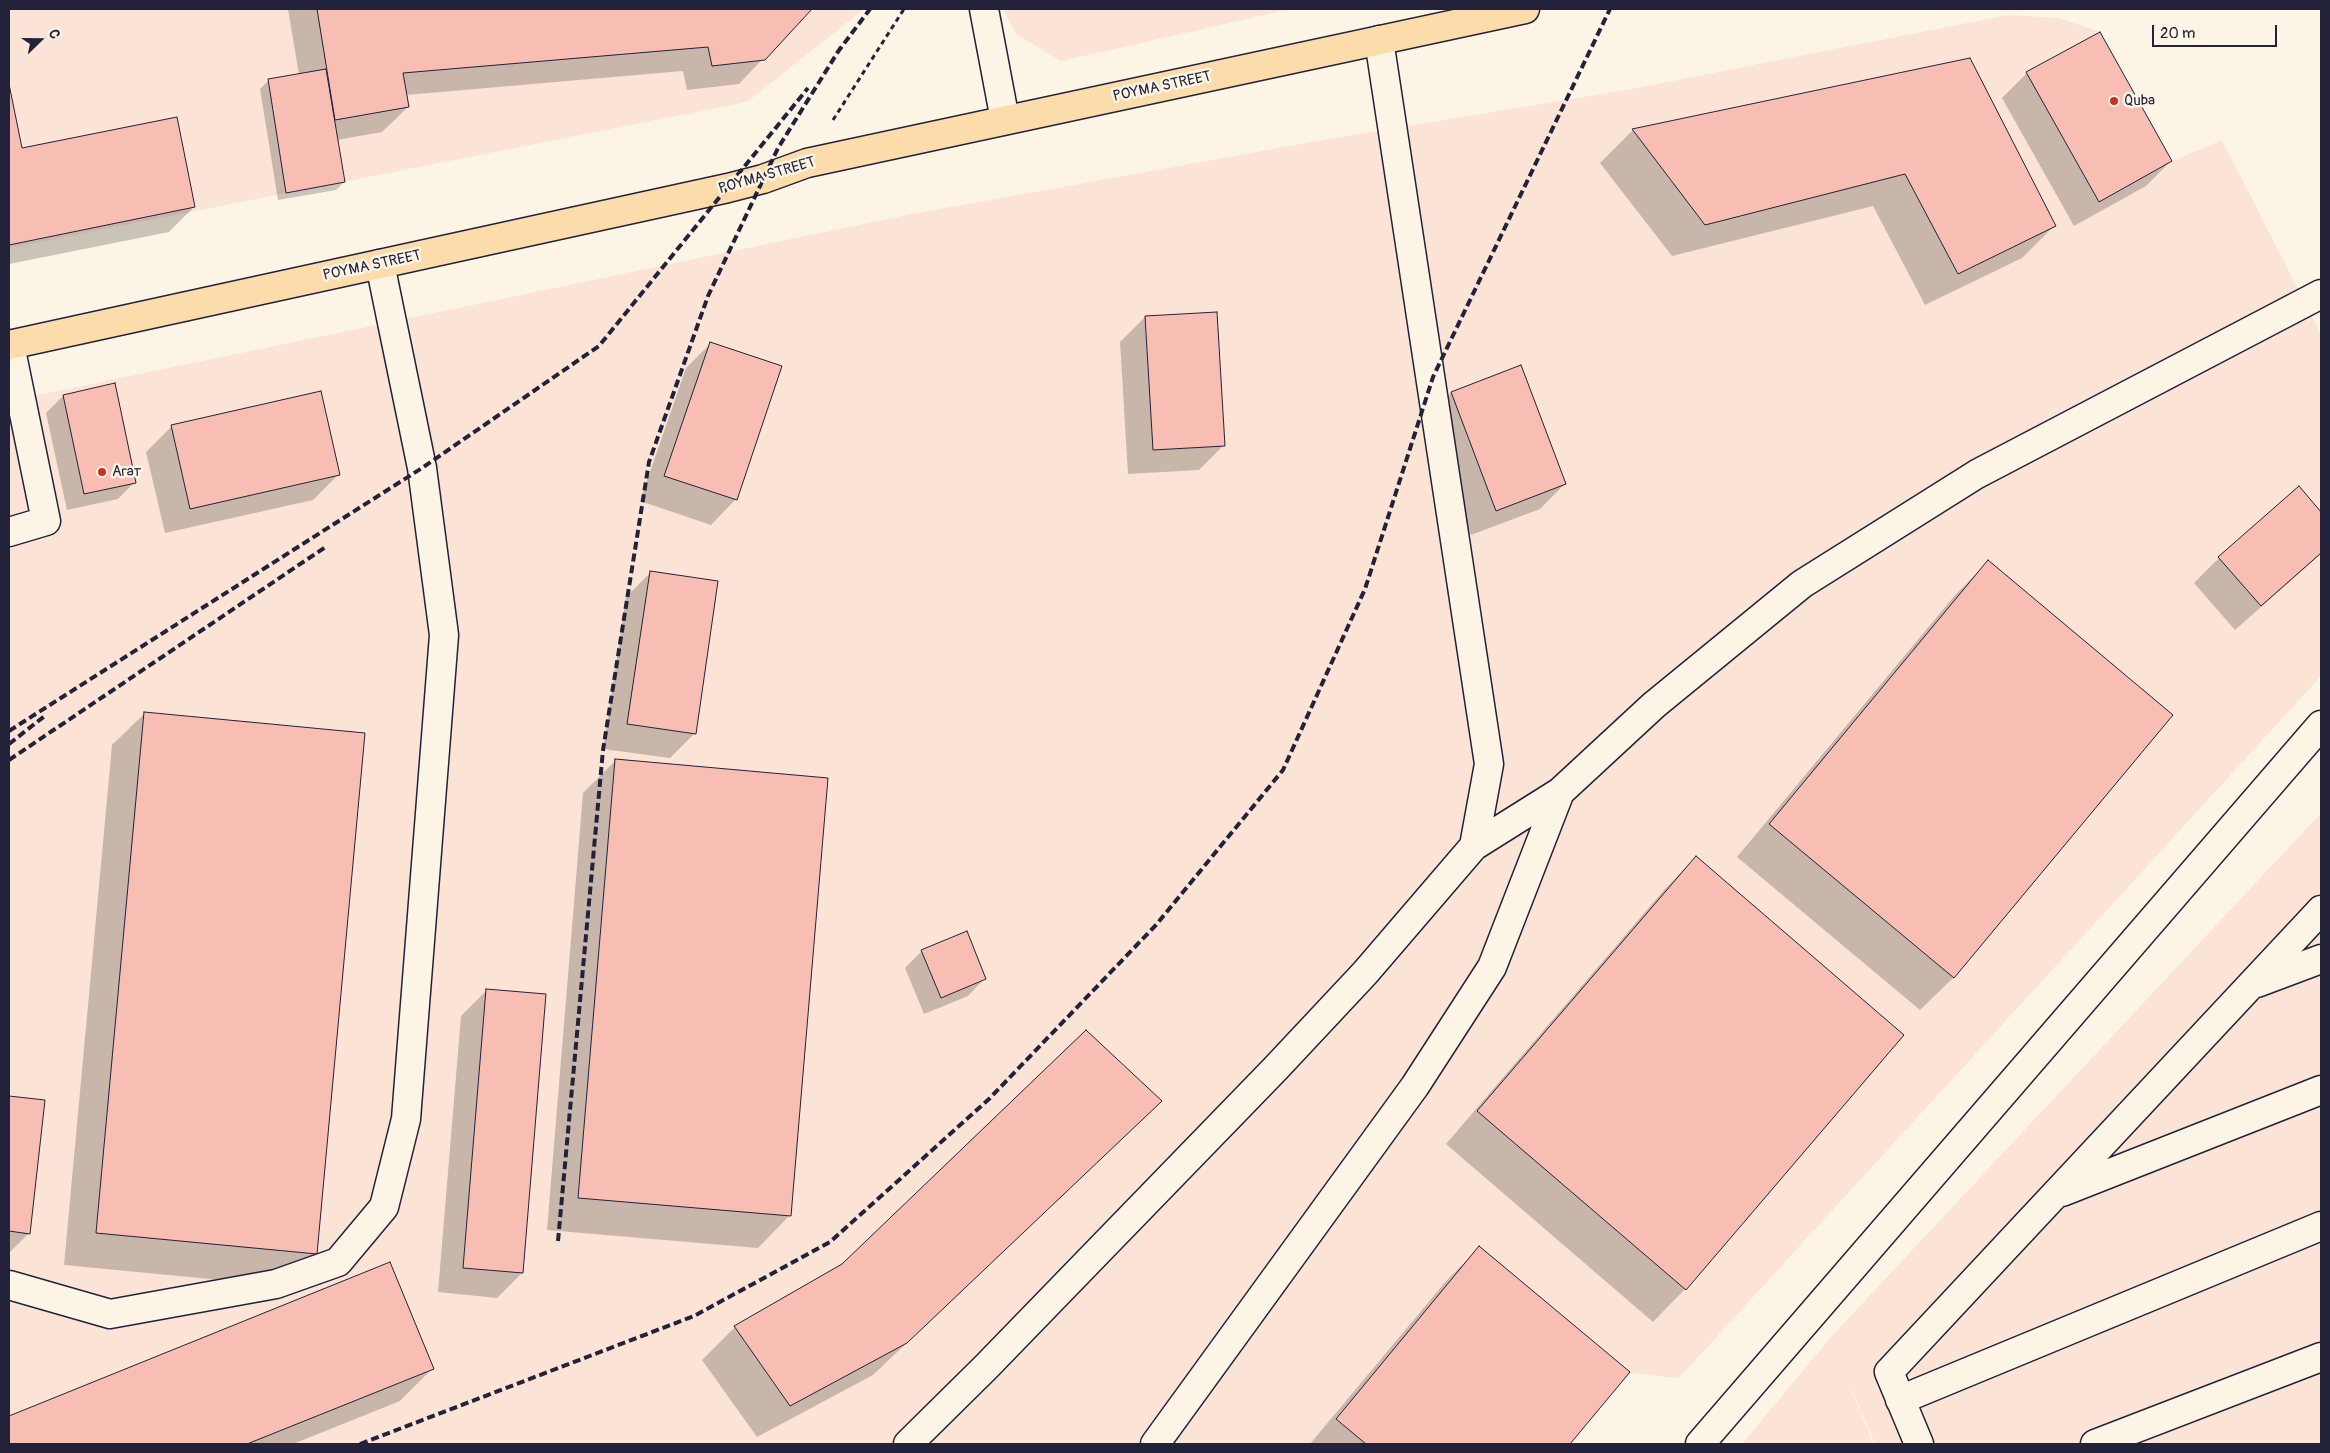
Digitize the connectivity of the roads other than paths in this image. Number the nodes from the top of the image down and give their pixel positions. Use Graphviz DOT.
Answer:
graph roads {
  1 [pos="984,9"];
  2 [pos="1525,9"];
  3 [pos="1379,40"];
  4 [pos="1005,120"];
  5 [pos="380,264"];
  6 [pos="2321,294"];
  7 [pos="9,345"];
  8 [pos="9,532"];
  9 [pos="2321,725"];
  10 [pos="1560,792"];
  11 [pos="1474,846"];
  12 [pos="2321,910"];
  13 [pos="2321,959"];
  14 [pos="2251,985"];
  15 [pos="2321,1090"];
  16 [pos="2055,1195"];
  17 [pos="2321,1226"];
  18 [pos="9,1285"];
  19 [pos="2321,1357"];
  20 [pos="1900,1400"];
  21 [pos="908,1444"];
  22 [pos="1155,1444"];
  23 [pos="1700,1444"];
  24 [pos="1919,1444"];
  25 [pos="2095,1444"];
  1 -- 4 [label="street"];
  2 -- 3 [label="main road, POYMA STREET"];
  3 -- 4 [label="main road, POYMA STREET"];
  3 -- 11 [label="street"];
  4 -- 5 [label="main road, POYMA STREET"];
  5 -- 7 [label="main road, POYMA STREET"];
  5 -- 18 [label="street"];
  6 -- 10 [label="street"];
  7 -- 8 [label="street"];
  9 -- 23 [label="street"];
  10 -- 11 [label="street"];
  10 -- 22 [label="street"];
  11 -- 21 [label="street"];
  12 -- 14 [label="street"];
  13 -- 14 [label="street"];
  14 -- 16 [label="street"];
  15 -- 16 [label="street"];
  16 -- 20 [label="street"];
  17 -- 20 [label="street"];
  19 -- 25 [label="street"];
  20 -- 24 [label="street"];
}
